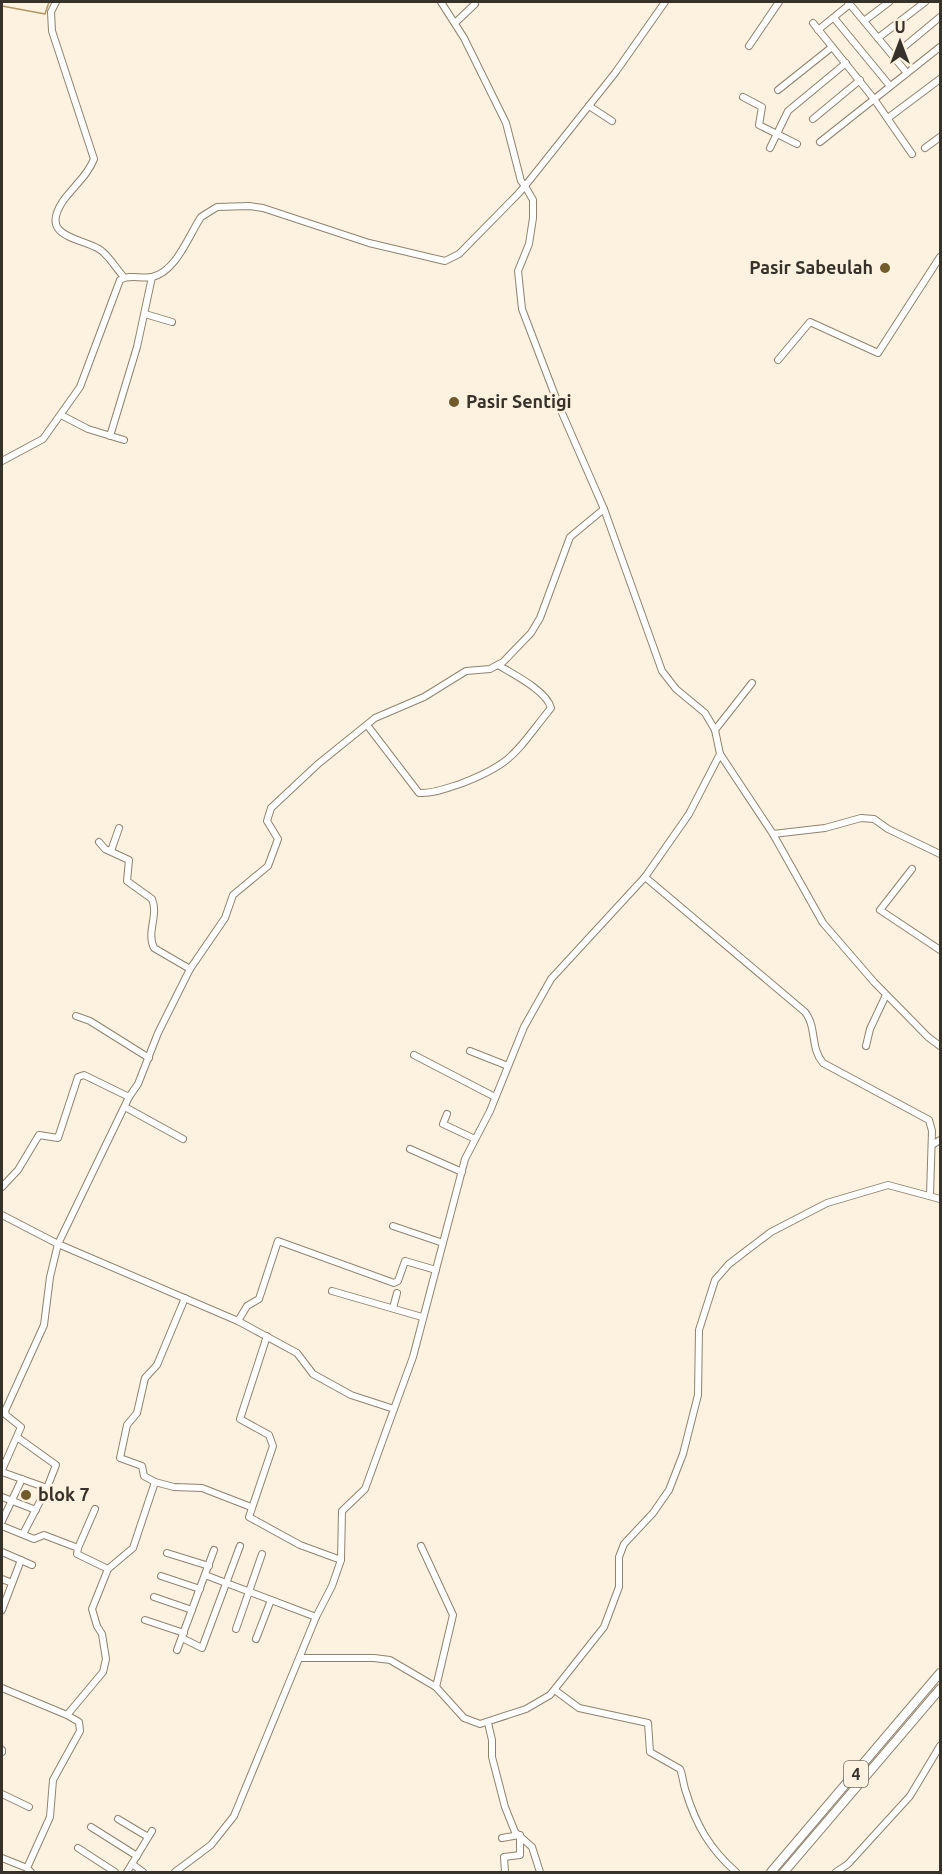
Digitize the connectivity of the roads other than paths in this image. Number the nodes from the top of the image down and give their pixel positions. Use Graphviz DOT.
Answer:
graph roads {
  1 [pos="56,2"];
  2 [pos="441,2"];
  3 [pos="665,2"];
  4 [pos="779,2"];
  5 [pos="889,2"];
  6 [pos="925,2"];
  7 [pos="849,3"];
  8 [pos="475,4"];
  9 [pos="940,17"];
  10 [pos="834,18"];
  11 [pos="864,21"];
  12 [pos="455,23"];
  13 [pos="813,23"];
  14 [pos="819,30"];
  15 [pos="878,38"];
  16 [pos="749,46"];
  17 [pos="832,46"];
  18 [pos="940,46"];
  19 [pos="893,56"];
  20 [pos="846,63"];
  21 [pos="907,73"];
  22 [pos="940,79"];
  23 [pos="860,80"];
  24 [pos="890,86"];
  25 [pos="778,90"];
  26 [pos="743,97"];
  27 [pos="874,99"];
  28 [pos="589,106"];
  29 [pos="888,118"];
  30 [pos="813,119"];
  31 [pos="612,122"];
  32 [pos="777,134"];
  33 [pos="940,137"];
  34 [pos="820,142"];
  35 [pos="797,144"];
  36 [pos="770,148"];
  37 [pos="925,148"];
  38 [pos="912,154"];
  39 [pos="525,186"];
  40 [pos="940,257"];
  41 [pos="124,277"];
  42 [pos="152,277"];
  43 [pos="145,314"];
  44 [pos="172,322"];
  45 [pos="778,360"];
  46 [pos="61,415"];
  47 [pos="110,436"];
  48 [pos="124,440"];
  49 [pos="2,461"];
  50 [pos="604,509"];
  51 [pos="498,664"];
  52 [pos="752,683"];
  53 [pos="367,725"];
  54 [pos="715,730"];
  55 [pos="720,754"];
  56 [pos="119,828"];
  57 [pos="773,834"];
  58 [pos="99,842"];
  59 [pos="111,850"];
  60 [pos="940,854"];
  61 [pos="912,869"];
  62 [pos="645,877"];
  63 [pos="940,950"];
  64 [pos="190,969"];
  65 [pos="886,995"];
  66 [pos="76,1016"];
  67 [pos="866,1046"];
  68 [pos="940,1046"];
  69 [pos="470,1051"];
  70 [pos="414,1055"];
  71 [pos="149,1058"];
  72 [pos="508,1066"];
  73 [pos="129,1097"];
  74 [pos="495,1097"];
  75 [pos="125,1107"];
  76 [pos="447,1114"];
  77 [pos="183,1139"];
  78 [pos="475,1139"];
  79 [pos="940,1140"];
  80 [pos="932,1145"];
  81 [pos="410,1149"];
  82 [pos="462,1172"];
  83 [pos="2,1187"];
  84 [pos="930,1195"];
  85 [pos="940,1199"];
  86 [pos="2,1215"];
  87 [pos="393,1226"];
  88 [pos="58,1244"];
  89 [pos="443,1244"];
  90 [pos="436,1269"];
  91 [pos="332,1291"];
  92 [pos="397,1293"];
  93 [pos="185,1298"];
  94 [pos="393,1308"];
  95 [pos="422,1317"];
  96 [pos="238,1321"];
  97 [pos="267,1336"];
  98 [pos="394,1409"];
  99 [pos="17,1437"];
  100 [pos="2,1471"];
  101 [pos="22,1479"];
  102 [pos="155,1482"];
  103 [pos="47,1488"];
  104 [pos="2,1497"];
  105 [pos="12,1501"];
  106 [pos="251,1507"];
  107 [pos="95,1509"];
  108 [pos="36,1510"];
  109 [pos="2,1524"];
  110 [pos="23,1534"];
  111 [pos="240,1546"];
  112 [pos="421,1546"];
  113 [pos="78,1548"];
  114 [pos="214,1550"];
  115 [pos="2,1552"];
  116 [pos="167,1552"];
  117 [pos="262,1554"];
  118 [pos="21,1560"];
  119 [pos="341,1560"];
  120 [pos="32,1565"];
  121 [pos="209,1566"];
  122 [pos="108,1569"];
  123 [pos="206,1575"];
  124 [pos="161,1576"];
  125 [pos="2,1579"];
  126 [pos="12,1583"];
  127 [pos="227,1583"];
  128 [pos="200,1589"];
  129 [pos="250,1592"];
  130 [pos="153,1597"];
  131 [pos="272,1600"];
  132 [pos="2,1607"];
  133 [pos="192,1610"];
  134 [pos="316,1617"];
  135 [pos="145,1620"];
  136 [pos="236,1629"];
  137 [pos="183,1636"];
  138 [pos="256,1639"];
  139 [pos="177,1650"];
  140 [pos="300,1658"];
  141 [pos="940,1673"];
  142 [pos="436,1687"];
  143 [pos="2,1688"];
  144 [pos="940,1689"];
  145 [pos="556,1691"];
  146 [pos="67,1714"];
  147 [pos="488,1723"];
  148 [pos="940,1746"];
  149 [pos="2,1794"];
  150 [pos="29,1807"];
  151 [pos="118,1819"];
  152 [pos="90,1827"];
  153 [pos="152,1831"];
  154 [pos="519,1835"];
  155 [pos="148,1837"];
  156 [pos="502,1838"];
  157 [pos="78,1848"];
  158 [pos="137,1856"];
  159 [pos="2,1858"];
  160 [pos="132,1864"];
  161 [pos="29,1870"];
  162 [pos="115,1872"];
  163 [pos="127,1872"];
  164 [pos="143,1872"];
  165 [pos="175,1872"];
  166 [pos="505,1872"];
  167 [pos="540,1872"];
  168 [pos="736,1872"];
  169 [pos="771,1872"];
  170 [pos="784,1872"];
  171 [pos="836,1872"];
  1 -- 41 [label="street"];
  2 -- 12 [label="street"];
  3 -- 28 [label="street"];
  4 -- 16 [label="street"];
  5 -- 11 [label="street"];
  6 -- 15 [label="street"];
  7 -- 10 [label="street"];
  7 -- 11 [label="street"];
  8 -- 12 [label="street"];
  9 -- 19 [label="street"];
  10 -- 14 [label="street"];
  10 -- 24 [label="street"];
  11 -- 15 [label="street"];
  12 -- 39 [label="street"];
  13 -- 14 [label="street"];
  14 -- 17 [label="street"];
  15 -- 19 [label="street"];
  17 -- 20 [label="street"];
  17 -- 25 [label="street"];
  18 -- 21 [label="street"];
  19 -- 21 [label="street"];
  20 -- 23 [label="street"];
  20 -- 32 [label="street"];
  21 -- 24 [label="street"];
  22 -- 29 [label="street"];
  23 -- 27 [label="street"];
  23 -- 30 [label="street"];
  24 -- 27 [label="street"];
  26 -- 32 [label="street"];
  27 -- 29 [label="street"];
  27 -- 34 [label="street"];
  28 -- 31 [label="street"];
  28 -- 39 [label="street"];
  29 -- 38 [label="street"];
  32 -- 35 [label="street"];
  32 -- 36 [label="street"];
  33 -- 37 [label="street"];
  39 -- 42 [label="street"];
  39 -- 50 [label="street"];
  40 -- 45 [label="street"];
  41 -- 42 [label="street"];
  41 -- 46 [label="street"];
  42 -- 43 [label="street"];
  43 -- 44 [label="street"];
  43 -- 47 [label="street"];
  46 -- 47 [label="street"];
  46 -- 49 [label="street"];
  47 -- 48 [label="street"];
  50 -- 51 [label="street"];
  50 -- 54 [label="street"];
  51 -- 53 [label="street"];
  51 -- 53 [label="street"];
  52 -- 54 [label="street"];
  53 -- 64 [label="street"];
  54 -- 55 [label="street"];
  55 -- 57 [label="street"];
  55 -- 62 [label="street"];
  56 -- 59 [label="street"];
  57 -- 60 [label="street"];
  57 -- 65 [label="street"];
  58 -- 59 [label="street"];
  59 -- 64 [label="street"];
  61 -- 63 [label="street"];
  62 -- 72 [label="street"];
  62 -- 80 [label="street"];
  64 -- 71 [label="street"];
  65 -- 67 [label="street"];
  65 -- 68 [label="street"];
  66 -- 71 [label="street"];
  69 -- 72 [label="street"];
  70 -- 74 [label="street"];
  71 -- 73 [label="street"];
  72 -- 74 [label="street"];
  73 -- 75 [label="street"];
  73 -- 83 [label="street"];
  74 -- 78 [label="street"];
  75 -- 77 [label="street"];
  75 -- 88 [label="street"];
  76 -- 78 [label="street"];
  78 -- 82 [label="street"];
  79 -- 80 [label="street"];
  80 -- 84 [label="street"];
  81 -- 82 [label="street"];
  82 -- 89 [label="street"];
  84 -- 85 [label="street"];
  84 -- 145 [label="street"];
  86 -- 88 [label="street"];
  87 -- 89 [label="street"];
  88 -- 93 [label="street"];
  88 -- 99 [label="street"];
  89 -- 90 [label="street"];
  90 -- 95 [label="street"];
  90 -- 96 [label="street"];
  91 -- 94 [label="street"];
  92 -- 94 [label="street"];
  93 -- 96 [label="street"];
  93 -- 102 [label="street"];
  94 -- 95 [label="street"];
  95 -- 98 [label="street"];
  96 -- 97 [label="street"];
  97 -- 98 [label="street"];
  97 -- 106 [label="street"];
  98 -- 119 [label="street"];
  99 -- 100 [label="street"];
  99 -- 103 [label="street"];
  100 -- 101 [label="street"];
  101 -- 103 [label="street"];
  101 -- 105 [label="street"];
  102 -- 106 [label="street"];
  102 -- 122 [label="street"];
  103 -- 108 [label="street"];
  104 -- 105 [label="street"];
  105 -- 108 [label="street"];
  105 -- 109 [label="street"];
  106 -- 119 [label="street"];
  107 -- 113 [label="street"];
  108 -- 110 [label="street"];
  109 -- 110 [label="street"];
  110 -- 113 [label="street"];
  111 -- 127 [label="street"];
  112 -- 142 [label="street"];
  113 -- 122 [label="street"];
  114 -- 121 [label="street"];
  115 -- 118 [label="street"];
  116 -- 121 [label="street"];
  117 -- 129 [label="street"];
  118 -- 120 [label="street"];
  118 -- 126 [label="street"];
  119 -- 134 [label="street"];
  121 -- 123 [label="street"];
  122 -- 146 [label="street"];
  123 -- 127 [label="street"];
  123 -- 128 [label="street"];
  124 -- 128 [label="street"];
  125 -- 126 [label="street"];
  126 -- 132 [label="street"];
  127 -- 129 [label="street"];
  127 -- 137 [label="street"];
  128 -- 133 [label="street"];
  129 -- 131 [label="street"];
  129 -- 136 [label="street"];
  130 -- 133 [label="street"];
  131 -- 134 [label="street"];
  131 -- 138 [label="street"];
  133 -- 137 [label="street"];
  134 -- 140 [label="street"];
  135 -- 137 [label="street"];
  137 -- 139 [label="street"];
  140 -- 142 [label="street"];
  140 -- 165 [label="street"];
  141 -- 169 [label="highway, 4"];
  142 -- 147 [label="street"];
  143 -- 146 [label="street"];
  144 -- 170 [label="highway, 4"];
  145 -- 147 [label="street"];
  145 -- 168 [label="street"];
  146 -- 161 [label="street"];
  147 -- 154 [label="street"];
  148 -- 171 [label="street"];
  149 -- 150 [label="street"];
  151 -- 155 [label="street"];
  152 -- 158 [label="street"];
  153 -- 155 [label="street"];
  154 -- 156 [label="street"];
  154 -- 166 [label="street"];
  154 -- 167 [label="street"];
  155 -- 158 [label="street"];
  157 -- 162 [label="street"];
  158 -- 160 [label="street"];
  159 -- 161 [label="street"];
  160 -- 163 [label="street"];
  160 -- 164 [label="street"];
}
